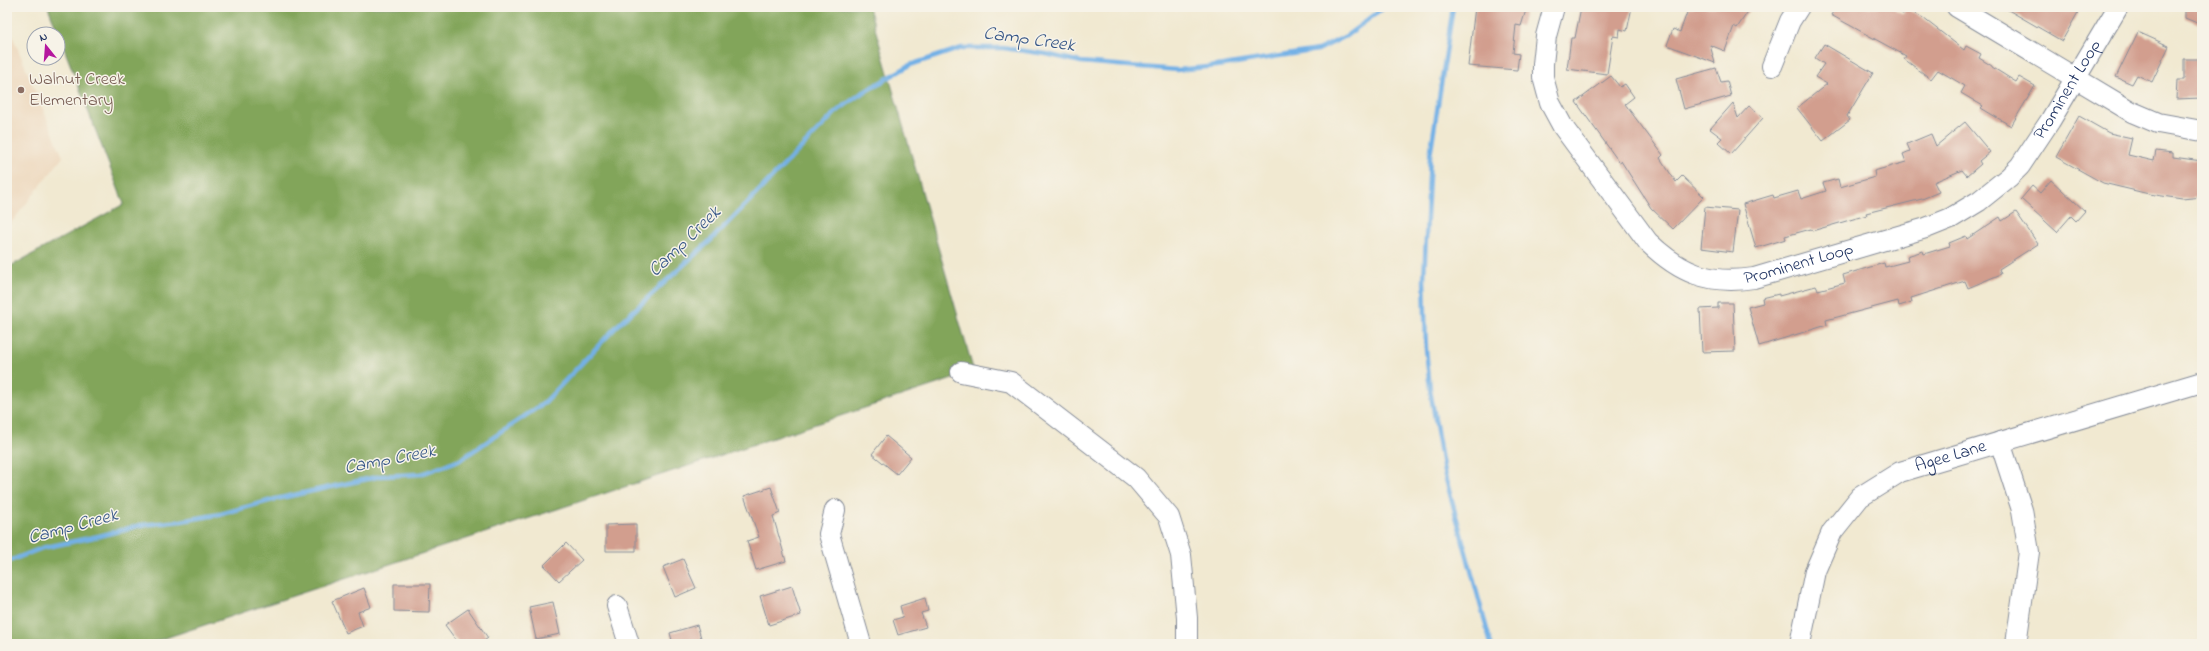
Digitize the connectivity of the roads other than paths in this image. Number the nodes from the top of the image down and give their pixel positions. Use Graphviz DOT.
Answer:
graph roads {
  1 [pos="1554,7"];
  2 [pos="1799,7"];
  3 [pos="1957,7"];
  4 [pos="2118,7"];
  5 [pos="1772,66"];
  6 [pos="2075,79"];
  7 [pos="2202,131"];
  8 [pos="961,372"];
  9 [pos="2202,382"];
  10 [pos="2000,442"];
  11 [pos="836,510"];
  12 [pos="618,606"];
  13 [pos="629,644"];
  14 [pos="861,644"];
  15 [pos="1187,644"];
  16 [pos="1800,644"];
  17 [pos="2016,644"];
  1 -- 6 [label="street, Prominent Loop"];
  2 -- 5 [label="street"];
  3 -- 6 [label="street"];
  4 -- 6 [label="street, Prominent Loop"];
  6 -- 7 [label="street"];
  8 -- 15 [label="street"];
  9 -- 10 [label="street, Agee Lane"];
  10 -- 16 [label="street, Agee Lane"];
  10 -- 17 [label="street"];
  11 -- 14 [label="street"];
  12 -- 13 [label="street"];
}
